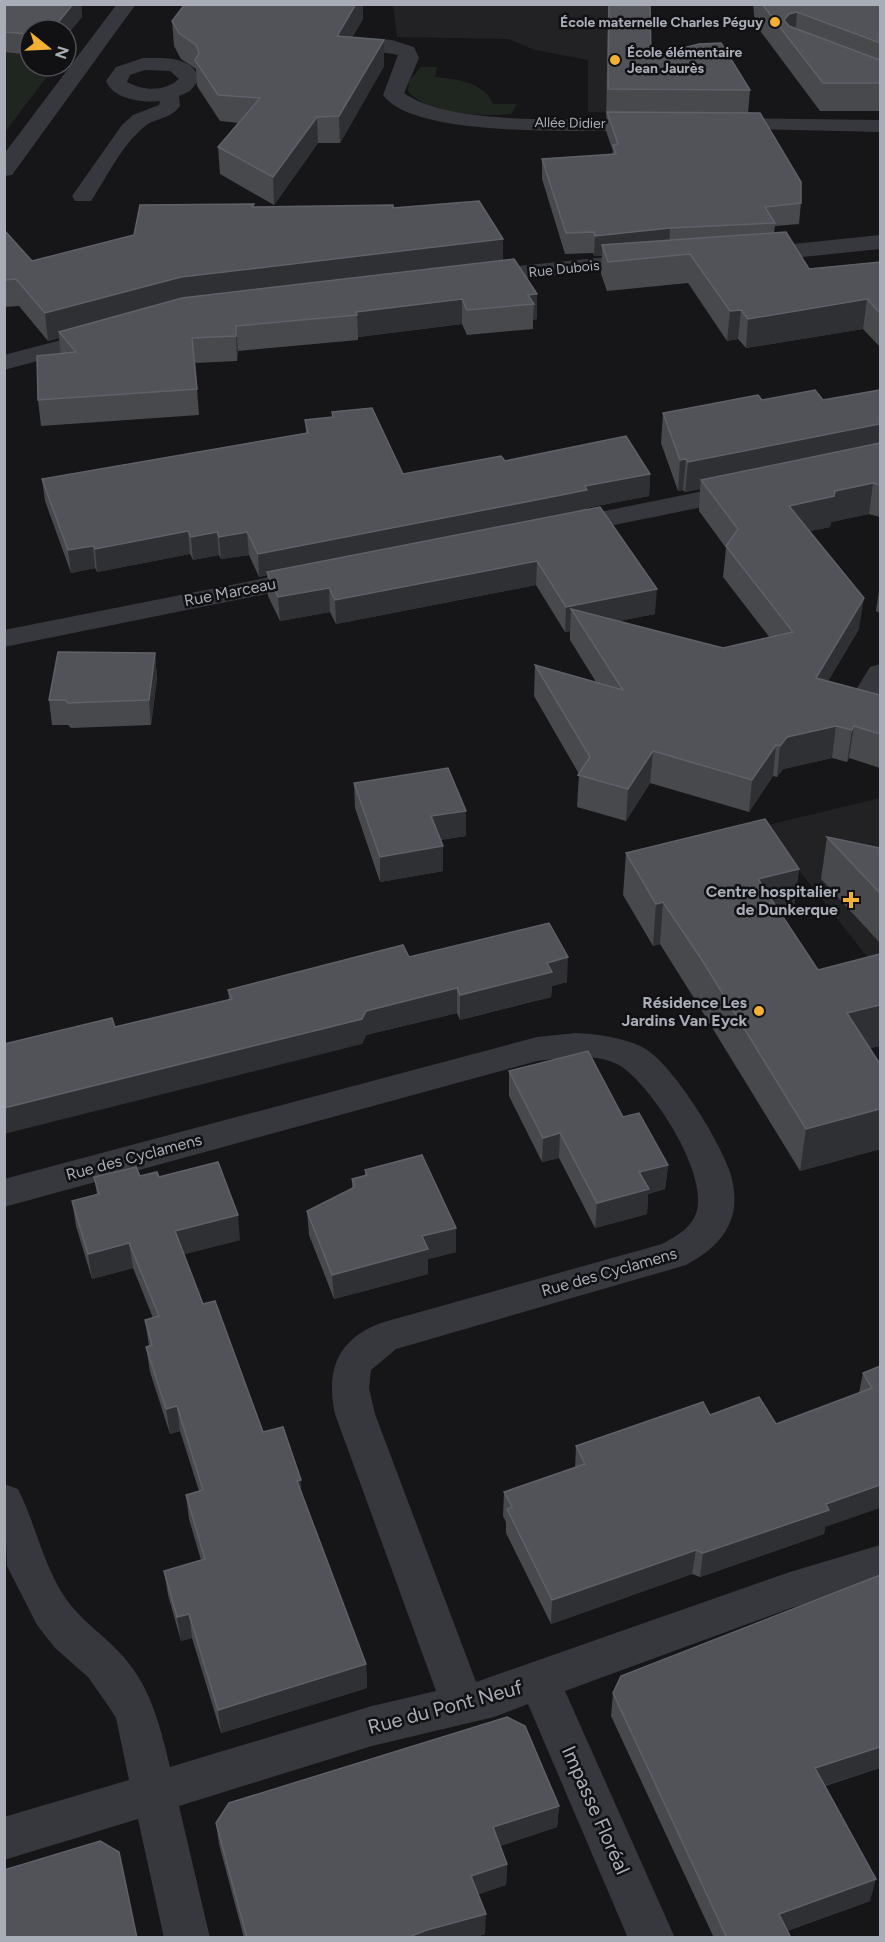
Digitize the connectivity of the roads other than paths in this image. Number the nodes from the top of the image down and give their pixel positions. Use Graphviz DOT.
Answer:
graph roads {
  1 [pos="127,4"];
  2 [pos="366,44"];
  3 [pos="78,71"];
  4 [pos="78,72"];
  5 [pos="118,75"];
  6 [pos="73,78"];
  7 [pos="168,93"];
  8 [pos="677,124"];
  9 [pos="701,124"];
  10 [pos="880,126"];
  11 [pos="4,170"];
  12 [pos="83,196"];
  13 [pos="880,242"];
  14 [pos="729,257"];
  15 [pos="669,258"];
  16 [pos="460,279"];
  17 [pos="125,330"];
  18 [pos="4,363"];
  19 [pos="763,488"];
  20 [pos="541,532"];
  21 [pos="334,572"];
  22 [pos="4,639"];
  23 [pos="880,673"];
  24 [pos="864,701"];
  25 [pos="4,1193"];
  26 [pos="4,1501"];
  27 [pos="880,1563"];
  28 [pos="540,1682"];
  29 [pos="463,1705"];
  30 [pos="154,1792"];
  31 [pos="4,1839"];
  32 [pos="187,1938"];
  33 [pos="652,1938"];
  1 -- 3 [label="street"];
  2 -- 8 [label="street, Allée Didier"];
  4 -- 5 [label="street"];
  5 -- 7 [label="street"];
  5 -- 7 [label="street"];
  6 -- 11 [label="street"];
  7 -- 12 [label="street"];
  9 -- 10 [label="street"];
  13 -- 14 [label="street"];
  15 -- 16 [label="street, Rue Dubois"];
  17 -- 18 [label="street"];
  19 -- 20 [label="street"];
  21 -- 22 [label="street, Rue Marceau"];
  23 -- 24 [label="street"];
  25 -- 29 [label="street, Rue des Cyclamens"];
  26 -- 30 [label="street"];
  27 -- 28 [label="street, Rue du Pont Neuf"];
  28 -- 29 [label="street, Rue du Pont Neuf"];
  28 -- 33 [label="street, Impasse Floréal"];
  29 -- 30 [label="street, Rue du Pont Neuf"];
  30 -- 31 [label="street, Rue du Pont Neuf"];
  30 -- 32 [label="street"];
}
